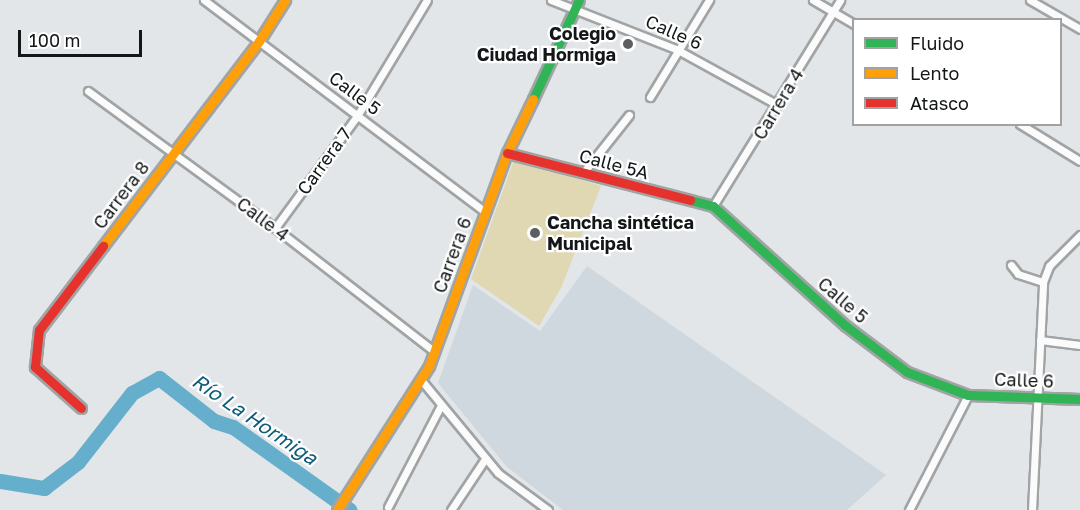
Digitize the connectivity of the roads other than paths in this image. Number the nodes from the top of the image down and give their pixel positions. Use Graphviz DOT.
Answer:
graph roads {
  1 [pos="204,0"];
  2 [pos="285,0"];
  3 [pos="427,0"];
  4 [pos="551,0"];
  5 [pos="709,0"];
  6 [pos="813,0"];
  7 [pos="840,0"];
  8 [pos="1030,0"];
  9 [pos="577,5"];
  10 [pos="833,12"];
  11 [pos="1061,18"];
  12 [pos="1062,19"];
  13 [pos="852,23"];
  14 [pos="1080,29"];
  15 [pos="259,41"];
  16 [pos="676,49"];
  17 [pos="88,91"];
  18 [pos="650,97"];
  19 [pos="778,105"];
  20 [pos="629,115"];
  21 [pos="357,116"];
  22 [pos="1023,126"];
  23 [pos="507,153"];
  24 [pos="174,154"];
  25 [pos="1080,161"];
  26 [pos="583,172"];
  27 [pos="713,206"];
  28 [pos="485,212"];
  29 [pos="275,228"];
  30 [pos="1080,235"];
  31 [pos="1011,265"];
  32 [pos="1043,282"];
  33 [pos="1040,340"];
  34 [pos="1080,345"];
  35 [pos="435,352"];
  36 [pos="422,381"];
  37 [pos="968,395"];
  38 [pos="1038,396"];
  39 [pos="1080,399"];
  40 [pos="441,405"];
  41 [pos="81,408"];
  42 [pos="485,459"];
  43 [pos="388,507"];
  44 [pos="337,510"];
  45 [pos="451,510"];
  46 [pos="548,510"];
  47 [pos="909,510"];
  48 [pos="1032,510"];
  1 -- 15 [label="street, Calle 5"];
  2 -- 15 [label="street, Carrera 8"];
  3 -- 21 [label="street, Carrera 7"];
  4 -- 9 [label="street, Calle 6"];
  5 -- 16 [label="street"];
  6 -- 10 [label="street"];
  7 -- 10 [label="street, Carrera 4"];
  8 -- 11 [label="street"];
  9 -- 16 [label="street, Calle 6"];
  9 -- 23 [label="street, Carrera 6"];
  10 -- 13 [label="street"];
  10 -- 19 [label="street, Carrera 4"];
  12 -- 14 [label="street"];
  15 -- 21 [label="street, Calle 5"];
  15 -- 24 [label="street, Carrera 8"];
  16 -- 18 [label="street"];
  16 -- 19 [label="street, Calle 6"];
  17 -- 24 [label="street, Calle 4"];
  19 -- 27 [label="street, Carrera 4"];
  20 -- 26 [label="street"];
  21 -- 28 [label="street, Calle 5"];
  21 -- 29 [label="street, Carrera 7"];
  22 -- 25 [label="street"];
  23 -- 26 [label="street, Calle 5A"];
  23 -- 28 [label="street, Carrera 6"];
  24 -- 29 [label="street, Calle 4"];
  24 -- 41 [label="street, Carrera 8"];
  26 -- 27 [label="street, Calle 5A"];
  27 -- 37 [label="street, Calle 5"];
  28 -- 35 [label="street, Carrera 6"];
  29 -- 35 [label="street, Calle 4"];
  30 -- 32 [label="street"];
  31 -- 32 [label="street"];
  32 -- 33 [label="street"];
  33 -- 34 [label="street"];
  33 -- 38 [label="street"];
  35 -- 36 [label="street, Carrera 6"];
  36 -- 40 [label="street"];
  36 -- 44 [label="street, Carrera 6"];
  37 -- 38 [label="street, Calle 6"];
  37 -- 47 [label="street"];
  38 -- 39 [label="street, Calle 6"];
  38 -- 48 [label="street"];
  40 -- 42 [label="street"];
  40 -- 43 [label="street"];
  42 -- 45 [label="street"];
  42 -- 46 [label="street"];
}
